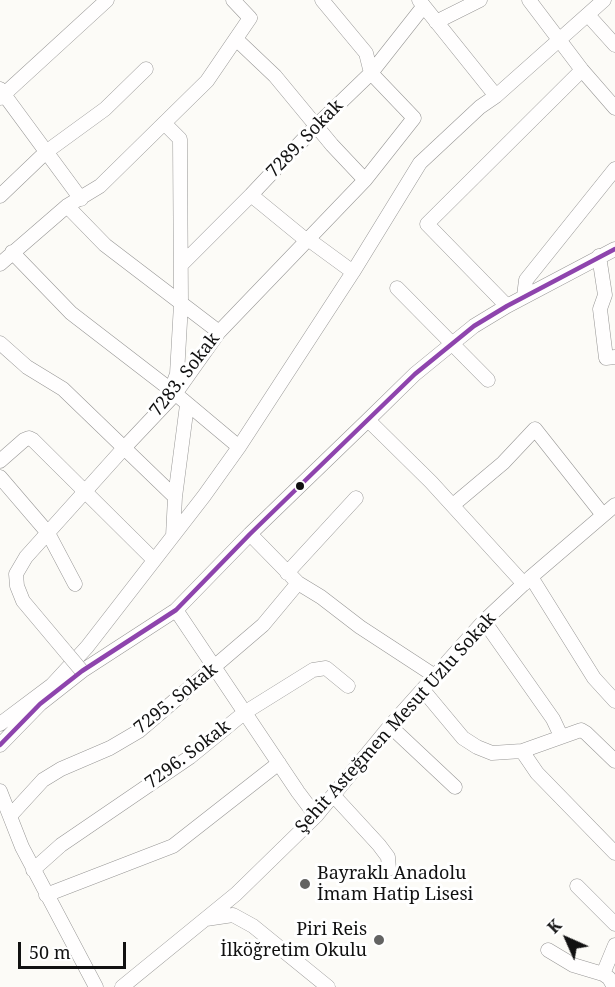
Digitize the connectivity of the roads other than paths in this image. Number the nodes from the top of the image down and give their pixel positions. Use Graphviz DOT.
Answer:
graph roads {
  1 [pos="107,0"];
  2 [pos="233,0"];
  3 [pos="322,0"];
  4 [pos="480,0"];
  5 [pos="529,0"];
  6 [pos="604,0"];
  7 [pos="421,3"];
  8 [pos="588,15"];
  9 [pos="436,22"];
  10 [pos="236,39"];
  11 [pos="561,40"];
  12 [pos="615,45"];
  13 [pos="146,69"];
  14 [pos="582,70"];
  15 [pos="371,73"];
  16 [pos="1,94"];
  17 [pos="496,96"];
  18 [pos="615,108"];
  19 [pos="165,124"];
  20 [pos="317,125"];
  21 [pos="46,152"];
  22 [pos="615,168"];
  23 [pos="365,180"];
  24 [pos="0,195"];
  25 [pos="251,195"];
  26 [pos="81,199"];
  27 [pos="67,206"];
  28 [pos="306,240"];
  29 [pos="615,249"];
  30 [pos="12,252"];
  31 [pos="599,256"];
  32 [pos="0,264"];
  33 [pos="181,265"];
  34 [pos="353,272"];
  35 [pos="397,288"];
  36 [pos="524,296"];
  37 [pos="181,304"];
  38 [pos="507,306"];
  39 [pos="219,332"];
  40 [pos="0,343"];
  41 [pos="453,343"];
  42 [pos="615,357"];
  43 [pos="488,380"];
  44 [pos="173,392"];
  45 [pos="187,405"];
  46 [pos="368,420"];
  47 [pos="239,447"];
  48 [pos="124,448"];
  49 [pos="0,460"];
  50 [pos="0,477"];
  51 [pos="84,491"];
  52 [pos="175,497"];
  53 [pos="356,498"];
  54 [pos="453,505"];
  55 [pos="611,510"];
  56 [pos="48,533"];
  57 [pos="250,534"];
  58 [pos="173,536"];
  59 [pos="154,560"];
  60 [pos="287,573"];
  61 [pos="528,580"];
  62 [pos="298,583"];
  63 [pos="75,584"];
  64 [pos="176,610"];
  65 [pos="484,621"];
  66 [pos="215,667"];
  67 [pos="81,671"];
  68 [pos="435,676"];
  69 [pos="348,686"];
  70 [pos="423,690"];
  71 [pos="615,701"];
  72 [pos="244,712"];
  73 [pos="0,724"];
  74 [pos="390,726"];
  75 [pos="561,736"];
  76 [pos="0,745"];
  77 [pos="522,751"];
  78 [pos="615,761"];
  79 [pos="279,763"];
  80 [pos="455,787"];
  81 [pos="0,791"];
  82 [pos="334,796"];
  83 [pos="10,816"];
  84 [pos="316,816"];
  85 [pos="615,853"];
  86 [pos="389,869"];
  87 [pos="33,870"];
  88 [pos="577,886"];
  89 [pos="46,895"];
  90 [pos="206,919"];
  91 [pos="615,924"];
  92 [pos="615,945"];
  93 [pos="548,950"];
  94 [pos="603,974"];
  95 [pos="96,987"];
  96 [pos="122,987"];
  97 [pos="328,987"];
  98 [pos="614,987"];
  1 -- 16 [label="street"];
  2 -- 10 [label="street"];
  3 -- 15 [label="street"];
  4 -- 9 [label="street"];
  5 -- 11 [label="street"];
  6 -- 8 [label="street"];
  7 -- 9 [label="street"];
  7 -- 15 [label="street, 7289. Sokak"];
  8 -- 11 [label="street"];
  8 -- 12 [label="street"];
  9 -- 17 [label="street"];
  10 -- 19 [label="street"];
  10 -- 20 [label="street"];
  11 -- 14 [label="street"];
  11 -- 17 [label="street"];
  13 -- 21 [label="street"];
  14 -- 18 [label="street"];
  14 -- 38 [label="street"];
  15 -- 20 [label="street, 7289. Sokak"];
  15 -- 23 [label="street, 7283. Sokak"];
  16 -- 21 [label="street"];
  17 -- 34 [label="street"];
  19 -- 26 [label="street"];
  19 -- 33 [label="street"];
  20 -- 23 [label="street"];
  20 -- 25 [label="street, 7289. Sokak"];
  21 -- 24 [label="street"];
  21 -- 26 [label="street"];
  22 -- 36 [label="street"];
  23 -- 28 [label="street, 7283. Sokak"];
  25 -- 28 [label="street"];
  25 -- 33 [label="street, 7289. Sokak"];
  26 -- 27 [label="street"];
  27 -- 30 [label="street"];
  27 -- 37 [label="street"];
  28 -- 34 [label="street"];
  28 -- 39 [label="street, 7283. Sokak"];
  29 -- 31 [label="street"];
  30 -- 32 [label="street"];
  30 -- 44 [label="street"];
  31 -- 36 [label="street"];
  31 -- 42 [label="street"];
  33 -- 37 [label="street"];
  34 -- 47 [label="street"];
  35 -- 41 [label="street"];
  36 -- 38 [label="street"];
  37 -- 39 [label="street"];
  37 -- 44 [label="street"];
  38 -- 41 [label="street"];
  39 -- 44 [label="street, 7283. Sokak"];
  40 -- 48 [label="street"];
  41 -- 43 [label="street"];
  41 -- 46 [label="street"];
  44 -- 45 [label="street"];
  44 -- 48 [label="street, 7283. Sokak"];
  45 -- 47 [label="street"];
  45 -- 52 [label="street"];
  46 -- 54 [label="street"];
  46 -- 57 [label="street"];
  47 -- 58 [label="street"];
  48 -- 51 [label="street, 7283. Sokak"];
  48 -- 52 [label="street"];
  49 -- 51 [label="street"];
  50 -- 56 [label="street"];
  51 -- 56 [label="street, 7283. Sokak"];
  51 -- 59 [label="street"];
  52 -- 58 [label="street"];
  53 -- 60 [label="street"];
  54 -- 55 [label="street"];
  54 -- 61 [label="street"];
  55 -- 61 [label="street, Şehit Asteğmen Mesut Uzlu Sokak"];
  56 -- 63 [label="street"];
  56 -- 67 [label="street, 7283. Sokak, bridge"];
  57 -- 60 [label="street"];
  57 -- 64 [label="street"];
  58 -- 59 [label="street"];
  59 -- 73 [label="street"];
  60 -- 62 [label="street"];
  61 -- 65 [label="street, Şehit Asteğmen Mesut Uzlu Sokak"];
  61 -- 71 [label="street"];
  62 -- 66 [label="street, 7295. Sokak"];
  62 -- 68 [label="street"];
  64 -- 66 [label="street"];
  64 -- 67 [label="street"];
  65 -- 68 [label="street, Şehit Asteğmen Mesut Uzlu Sokak"];
  65 -- 75 [label="street"];
  66 -- 72 [label="street"];
  66 -- 83 [label="street, 7295. Sokak"];
  67 -- 76 [label="street"];
  68 -- 70 [label="street, Şehit Asteğmen Mesut Uzlu Sokak"];
  69 -- 72 [label="street, 7296. Sokak"];
  70 -- 74 [label="street, Şehit Asteğmen Mesut Uzlu Sokak"];
  70 -- 77 [label="street"];
  72 -- 79 [label="street"];
  72 -- 87 [label="street, 7296. Sokak"];
  74 -- 80 [label="street"];
  74 -- 82 [label="street, Şehit Asteğmen Mesut Uzlu Sokak"];
  75 -- 77 [label="street"];
  75 -- 78 [label="street"];
  77 -- 85 [label="street"];
  79 -- 84 [label="street"];
  79 -- 89 [label="street"];
  81 -- 83 [label="street"];
  82 -- 84 [label="street, Şehit Asteğmen Mesut Uzlu Sokak"];
  82 -- 86 [label="street"];
  83 -- 87 [label="street"];
  84 -- 90 [label="street, Şehit Asteğmen Mesut Uzlu Sokak"];
  87 -- 89 [label="street"];
  88 -- 91 [label="street"];
  89 -- 95 [label="street"];
  90 -- 96 [label="street, Şehit Asteğmen Mesut Uzlu Sokak"];
  90 -- 97 [label="street"];
  92 -- 94 [label="street"];
  93 -- 94 [label="street"];
  94 -- 98 [label="street"];
}
